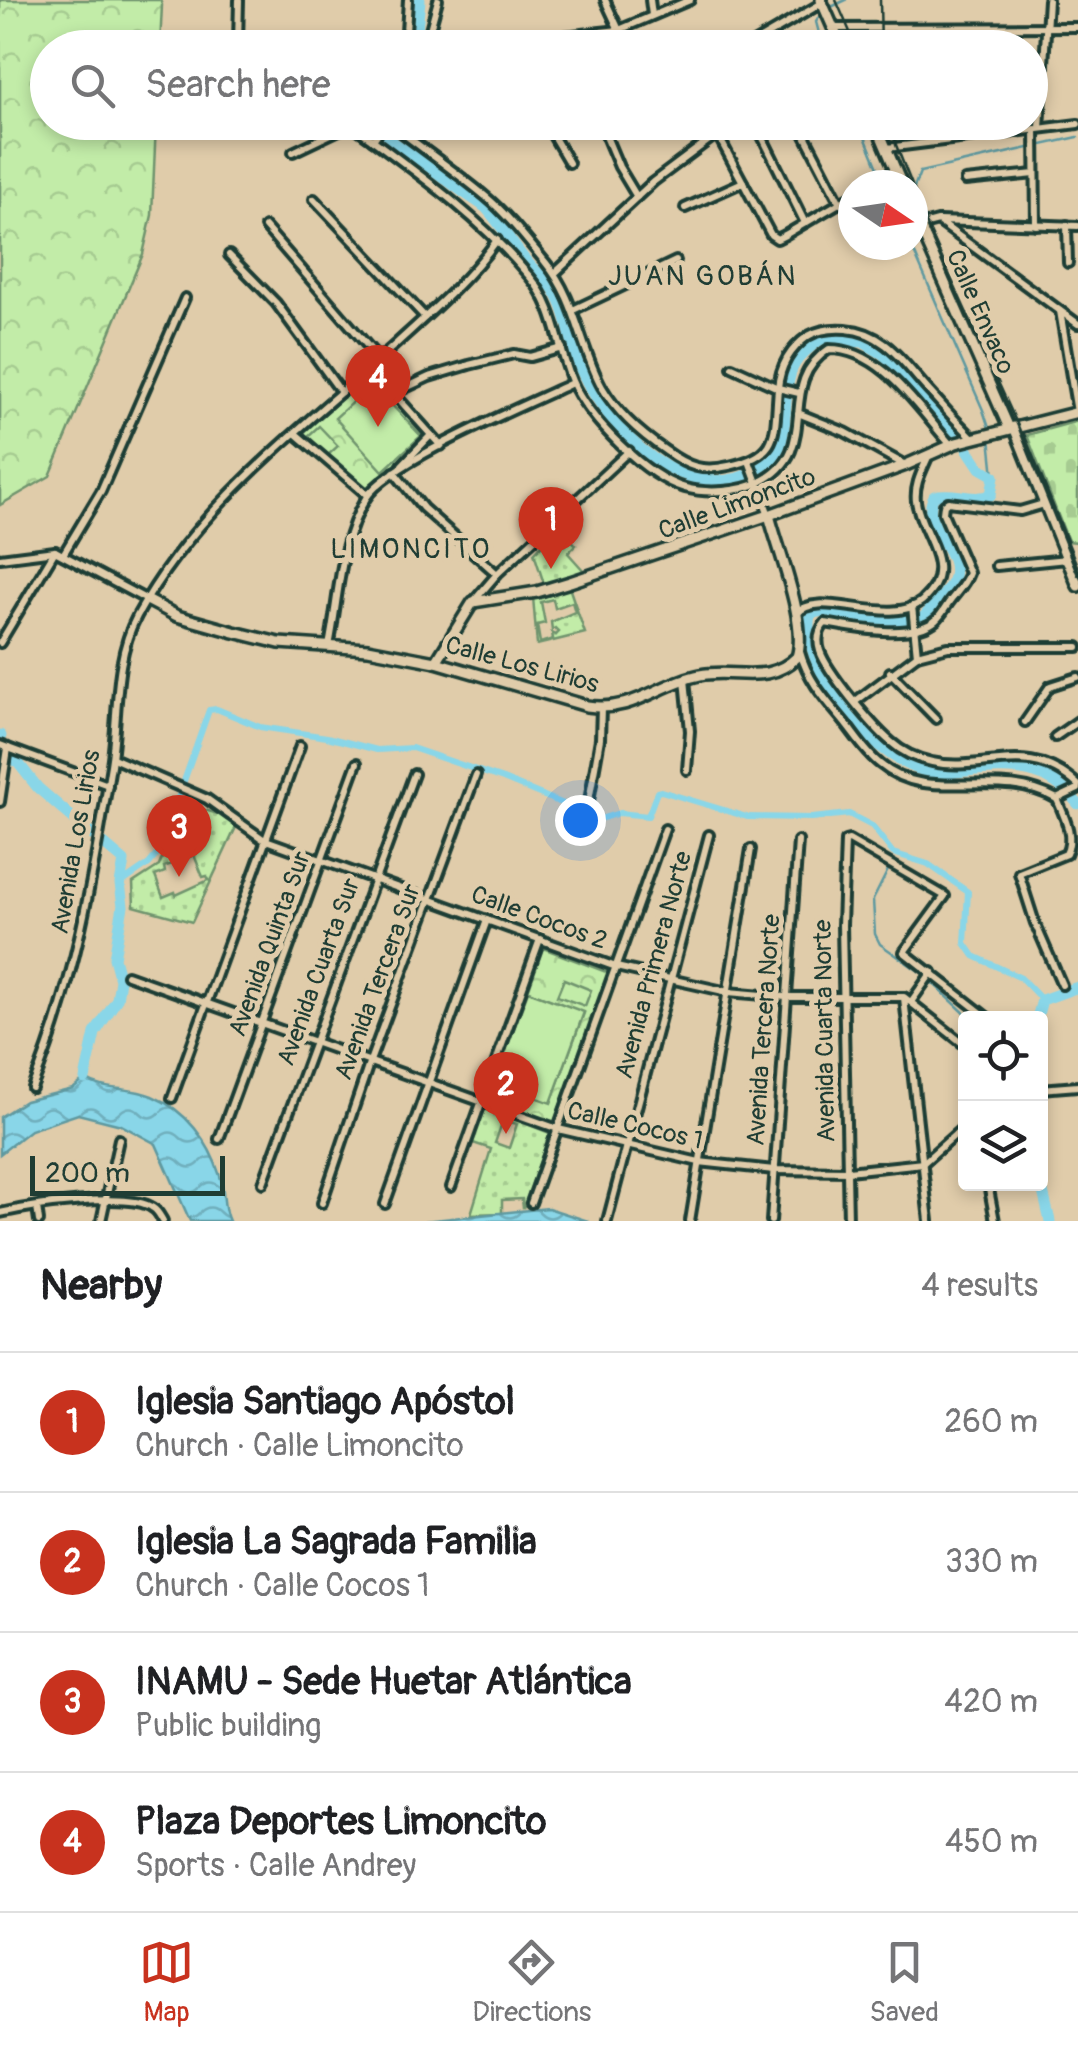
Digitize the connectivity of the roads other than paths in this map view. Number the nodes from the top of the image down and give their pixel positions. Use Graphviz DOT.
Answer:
graph roads {
  1 [pos="238,0"];
  2 [pos="408,0"];
  3 [pos="438,0"];
  4 [pos="605,0"];
  5 [pos="650,0"];
  6 [pos="690,0"];
  7 [pos="1048,0"];
  8 [pos="824,6"];
  9 [pos="652,15"];
  10 [pos="1047,27"];
  11 [pos="1078,27"];
  12 [pos="835,28"];
  13 [pos="238,30"];
  14 [pos="406,30"];
  15 [pos="430,30"];
  16 [pos="619,30"];
  17 [pos="779,30"];
  18 [pos="1047,30"];
  19 [pos="1078,124"];
  20 [pos="1048,129"];
  21 [pos="318,140"];
  22 [pos="373,140"];
  23 [pos="410,140"];
  24 [pos="556,140"];
  25 [pos="607,140"];
  26 [pos="709,140"];
  27 [pos="720,140"];
  28 [pos="764,140"];
  29 [pos="807,140"];
  30 [pos="883,140"];
  31 [pos="957,140"];
  32 [pos="1037,140"];
  33 [pos="886,148"];
  34 [pos="293,152"];
  35 [pos="569,163"];
  36 [pos="887,170"];
  37 [pos="1035,174"];
  38 [pos="964,181"];
  39 [pos="743,182"];
  40 [pos="637,197"];
  41 [pos="314,199"];
  42 [pos="838,199"];
  43 [pos="838,204"];
  44 [pos="684,208"];
  45 [pos="938,221"];
  46 [pos="805,223"];
  47 [pos="928,224"];
  48 [pos="1036,224"];
  49 [pos="1066,225"];
  50 [pos="264,226"];
  51 [pos="1078,226"];
  52 [pos="497,240"];
  53 [pos="928,244"];
  54 [pos="229,256"];
  55 [pos="676,261"];
  56 [pos="1068,263"];
  57 [pos="556,274"];
  58 [pos="185,298"];
  59 [pos="573,310"];
  60 [pos="1060,311"];
  61 [pos="426,317"];
  62 [pos="1078,324"];
  63 [pos="562,348"];
  64 [pos="380,359"];
  65 [pos="732,367"];
  66 [pos="371,368"];
  67 [pos="572,383"];
  68 [pos="788,390"];
  69 [pos="341,392"];
  70 [pos="395,393"];
  71 [pos="1078,412"];
  72 [pos="798,413"];
  73 [pos="1012,428"];
  74 [pos="295,434"];
  75 [pos="432,435"];
  76 [pos="971,438"];
  77 [pos="954,444"];
  78 [pos="441,446"];
  79 [pos="630,451"];
  80 [pos="928,457"];
  81 [pos="750,462"];
  82 [pos="906,465"];
  83 [pos="394,472"];
  84 [pos="756,480"];
  85 [pos="368,495"];
  86 [pos="1044,504"];
  87 [pos="769,515"];
  88 [pos="59,552"];
  89 [pos="0,558"];
  90 [pos="1067,560"];
  91 [pos="996,566"];
  92 [pos="497,574"];
  93 [pos="1078,586"];
  94 [pos="147,600"];
  95 [pos="473,602"];
  96 [pos="912,606"];
  97 [pos="796,616"];
  98 [pos="914,630"];
  99 [pos="0,644"];
  100 [pos="329,647"];
  101 [pos="1078,648"];
  102 [pos="800,649"];
  103 [pos="916,656"];
  104 [pos="436,662"];
  105 [pos="890,672"];
  106 [pos="1078,677"];
  107 [pos="686,679"];
  108 [pos="856,702"];
  109 [pos="600,708"];
  110 [pos="936,719"];
  111 [pos="1078,721"];
  112 [pos="1025,722"];
  113 [pos="1055,737"];
  114 [pos="300,746"];
  115 [pos="4,747"];
  116 [pos="112,758"];
  117 [pos="356,763"];
  118 [pos="687,770"];
  119 [pos="414,774"];
  120 [pos="476,776"];
  121 [pos="108,785"];
  122 [pos="1078,787"];
  123 [pos="1056,798"];
  124 [pos="0,802"];
  125 [pos="588,812"];
  126 [pos="665,829"];
  127 [pos="709,836"];
  128 [pos="266,840"];
  129 [pos="798,841"];
  130 [pos="751,849"];
  131 [pos="322,860"];
  132 [pos="375,880"];
  133 [pos="429,899"];
  134 [pos="487,920"];
  135 [pos="540,939"];
  136 [pos="616,966"];
  137 [pos="932,972"];
  138 [pos="127,975"];
  139 [pos="672,980"];
  140 [pos="1062,985"];
  141 [pos="728,992"];
  142 [pos="786,998"];
  143 [pos="844,998"];
  144 [pos="907,1000"];
  145 [pos="206,1002"];
  146 [pos="979,1011"];
  147 [pos="263,1022"];
  148 [pos="958,1040"];
  149 [pos="314,1042"];
  150 [pos="370,1060"];
  151 [pos="429,1082"];
  152 [pos="1078,1086"];
  153 [pos="32,1088"];
  154 [pos="1048,1088"];
  155 [pos="172,1098"];
  156 [pos="483,1102"];
  157 [pos="558,1129"];
  158 [pos="958,1132"];
  159 [pos="120,1139"];
  160 [pos="219,1139"];
  161 [pos="627,1147"];
  162 [pos="700,1162"];
  163 [pos="923,1163"];
  164 [pos="774,1170"];
  165 [pos="848,1171"];
  166 [pos="263,1183"];
  167 [pos="451,1187"];
  168 [pos="989,1191"];
  169 [pos="103,1200"];
  170 [pos="531,1203"];
  171 [pos="322,1204"];
  172 [pos="385,1204"];
  173 [pos="37,1206"];
  174 [pos="0,1213"];
  175 [pos="39,1221"];
  176 [pos="101,1221"];
  177 [pos="163,1221"];
  178 [pos="607,1221"];
  179 [pos="690,1221"];
  180 [pos="770,1221"];
  181 [pos="848,1221"];
  182 [pos="929,1221"];
  183 [pos="995,1221"];
  1 -- 13 [label="street"];
  2 -- 14 [label="street"];
  3 -- 15 [label="street"];
  4 -- 16 [label="street"];
  5 -- 9 [label="street"];
  6 -- 9 [label="street"];
  7 -- 10 [label="street"];
  8 -- 12 [label="street"];
  8 -- 17 [label="street"];
  9 -- 16 [label="street"];
  10 -- 11 [label="street"];
  10 -- 12 [label="street"];
  10 -- 18 [label="street"];
  19 -- 20 [label="street"];
  21 -- 34 [label="street"];
  22 -- 52 [label="street"];
  23 -- 57 [label="street"];
  24 -- 35 [label="street"];
  25 -- 40 [label="street"];
  26 -- 40 [label="street"];
  27 -- 39 [label="street"];
  28 -- 46 [label="street"];
  29 -- 42 [label="street"];
  30 -- 33 [label="street"];
  31 -- 33 [label="street"];
  32 -- 37 [label="street"];
  33 -- 36 [label="street"];
  37 -- 38 [label="street"];
  37 -- 48 [label="street"];
  39 -- 44 [label="street"];
  39 -- 46 [label="street"];
  40 -- 57 [label="street"];
  41 -- 61 [label="street"];
  43 -- 46 [label="street"];
  45 -- 47 [label="street"];
  45 -- 48 [label="street"];
  45 -- 60 [label="street"];
  48 -- 49 [label="street"];
  49 -- 51 [label="street"];
  49 -- 56 [label="street"];
  50 -- 64 [label="street"];
  52 -- 61 [label="street, Avenida Los Lirios"];
  52 -- 63 [label="street"];
  53 -- 73 [label="street, Calle Envaco"];
  54 -- 69 [label="street"];
  55 -- 59 [label="street"];
  57 -- 59 [label="street"];
  58 -- 88 [label="street"];
  59 -- 81 [label="street"];
  60 -- 62 [label="street"];
  60 -- 71 [label="street"];
  61 -- 64 [label="street, Avenida Los Lirios"];
  63 -- 67 [label="street"];
  63 -- 70 [label="street"];
  64 -- 66 [label="street, Avenida Los Lirios"];
  65 -- 68 [label="street"];
  66 -- 69 [label="street, Avenida Los Lirios"];
  66 -- 70 [label="street"];
  67 -- 78 [label="street"];
  67 -- 79 [label="street"];
  68 -- 72 [label="street"];
  68 -- 76 [label="street"];
  68 -- 77 [label="street"];
  68 -- 81 [label="street"];
  69 -- 74 [label="street, Avenida Los Lirios"];
  70 -- 75 [label="street"];
  71 -- 73 [label="street, Calle Limoncito"];
  72 -- 82 [label="street"];
  72 -- 84 [label="street"];
  73 -- 76 [label="street, Calle Limoncito"];
  73 -- 86 [label="street, Calle Envaco"];
  74 -- 85 [label="street"];
  74 -- 94 [label="street, Avenida Los Lirios"];
  75 -- 78 [label="street"];
  75 -- 83 [label="street"];
  76 -- 77 [label="street, Calle Limoncito"];
  77 -- 80 [label="street, Calle Limoncito"];
  78 -- 83 [label="street"];
  79 -- 84 [label="street"];
  79 -- 92 [label="street"];
  80 -- 82 [label="street, Calle Limoncito"];
  80 -- 96 [label="street"];
  81 -- 84 [label="street"];
  82 -- 87 [label="street, Calle Limoncito"];
  83 -- 85 [label="street"];
  83 -- 92 [label="street"];
  84 -- 87 [label="street"];
  85 -- 100 [label="street"];
  86 -- 90 [label="street, Calle Envaco"];
  86 -- 98 [label="street"];
  87 -- 95 [label="street, Calle Limoncito"];
  87 -- 97 [label="street"];
  88 -- 89 [label="street"];
  88 -- 94 [label="street"];
  88 -- 99 [label="street"];
  90 -- 91 [label="street"];
  90 -- 93 [label="street, Calle Envaco"];
  92 -- 95 [label="street"];
  94 -- 100 [label="street, Calle Los Lirios"];
  94 -- 116 [label="street, Avenida Los Lirios"];
  95 -- 104 [label="street"];
  96 -- 97 [label="street"];
  96 -- 98 [label="street"];
  97 -- 102 [label="street"];
  98 -- 103 [label="street"];
  98 -- 108 [label="street"];
  100 -- 104 [label="street, Calle Los Lirios"];
  101 -- 103 [label="street"];
  102 -- 107 [label="street, Calle Los Lirios"];
  102 -- 123 [label="street"];
  103 -- 105 [label="street"];
  104 -- 109 [label="street, Calle Los Lirios"];
  105 -- 108 [label="street"];
  105 -- 110 [label="street"];
  106 -- 112 [label="street"];
  107 -- 109 [label="street, Calle Los Lirios"];
  107 -- 118 [label="street"];
  108 -- 122 [label="street"];
  109 -- 125 [label="street"];
  111 -- 113 [label="street"];
  114 -- 128 [label="street"];
  115 -- 121 [label="street"];
  115 -- 124 [label="street"];
  116 -- 121 [label="street, Avenida Los Lirios"];
  116 -- 128 [label="street, Calle Cocos 2"];
  117 -- 131 [label="street, Avenida Quinta Sur"];
  119 -- 132 [label="street, Avenida Cuarta Sur"];
  120 -- 133 [label="street, Avenida Tercera Sur"];
  121 -- 153 [label="street, Avenida Los Lirios"];
  122 -- 123 [label="street"];
  123 -- 140 [label="street"];
  126 -- 136 [label="street"];
  127 -- 139 [label="street, Avenida Primera Norte"];
  128 -- 131 [label="street, Calle Cocos 2"];
  128 -- 145 [label="street"];
  129 -- 142 [label="street, Avenida Tercera Norte"];
  130 -- 141 [label="street"];
  131 -- 132 [label="street, Calle Cocos 2"];
  131 -- 147 [label="street, Avenida Quinta Sur"];
  132 -- 133 [label="street, Calle Cocos 2"];
  132 -- 149 [label="street, Avenida Cuarta Sur"];
  133 -- 134 [label="street, Calle Cocos 2"];
  133 -- 150 [label="street, Avenida Tercera Sur"];
  134 -- 135 [label="street, Calle Cocos 2"];
  134 -- 151 [label="street"];
  135 -- 136 [label="street, Calle Cocos 2"];
  135 -- 156 [label="street"];
  136 -- 139 [label="street, Calle Cocos 2"];
  136 -- 157 [label="street"];
  137 -- 143 [label="street, Avenida Cuarta Norte"];
  137 -- 144 [label="street"];
  137 -- 146 [label="street"];
  138 -- 145 [label="street, Calle Cocos 1"];
  139 -- 141 [label="street, Calle Cocos 2"];
  139 -- 161 [label="street, Avenida Primera Norte"];
  141 -- 142 [label="street, Calle Cocos 2"];
  141 -- 162 [label="street"];
  142 -- 143 [label="street, Calle Cocos 2"];
  142 -- 164 [label="street, Avenida Tercera Norte"];
  143 -- 144 [label="street, Calle Cocos 2"];
  143 -- 165 [label="street, Avenida Cuarta Norte"];
  144 -- 148 [label="street"];
  144 -- 163 [label="street"];
  145 -- 147 [label="street, Calle Cocos 1"];
  145 -- 155 [label="street"];
  147 -- 149 [label="street, Calle Cocos 1"];
  147 -- 160 [label="street, Avenida Quinta Sur"];
  149 -- 150 [label="street, Calle Cocos 1"];
  149 -- 166 [label="street, Avenida Cuarta Sur"];
  150 -- 151 [label="street, Calle Cocos 1"];
  150 -- 171 [label="street, Avenida Tercera Sur"];
  151 -- 156 [label="street, Calle Cocos 1"];
  151 -- 172 [label="street"];
  152 -- 154 [label="street"];
  156 -- 157 [label="street, Calle Cocos 1"];
  156 -- 167 [label="street"];
  157 -- 161 [label="street, Calle Cocos 1"];
  157 -- 170 [label="street"];
  158 -- 163 [label="street"];
  159 -- 169 [label="street"];
  161 -- 162 [label="street, Calle Cocos 1"];
  161 -- 178 [label="street, Avenida Primera Norte"];
  162 -- 164 [label="street, Calle Cocos 1"];
  162 -- 179 [label="street"];
  163 -- 165 [label="street, Calle Cocos 1"];
  163 -- 182 [label="street"];
  164 -- 165 [label="street, Calle Cocos 1"];
  164 -- 180 [label="street, Avenida Tercera Norte"];
  165 -- 181 [label="street, Avenida Cuarta Norte"];
  168 -- 183 [label="street"];
  169 -- 173 [label="street"];
  169 -- 176 [label="street"];
  169 -- 177 [label="street"];
  173 -- 174 [label="street"];
  173 -- 175 [label="street"];
}
